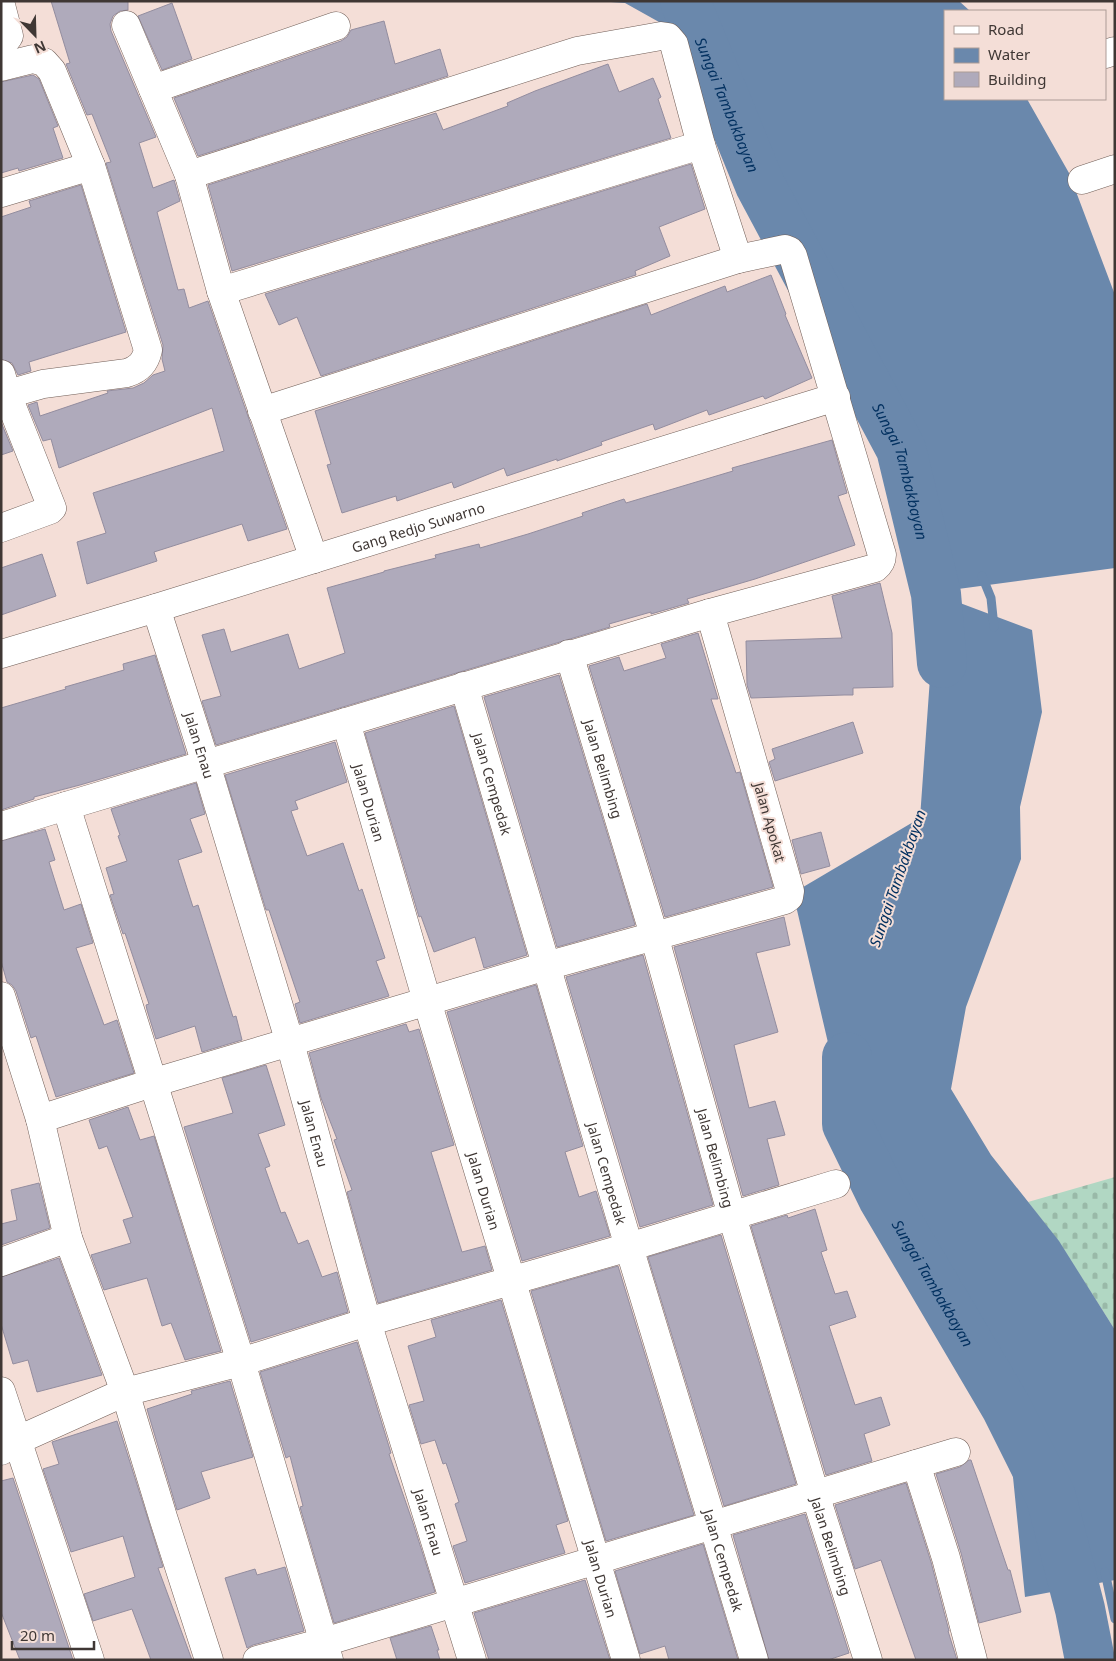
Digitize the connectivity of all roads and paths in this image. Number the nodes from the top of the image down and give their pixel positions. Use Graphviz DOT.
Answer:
graph roads {
  1 [pos="1,5"];
  2 [pos="126,25"];
  3 [pos="336,26"];
  4 [pos="1,42"];
  5 [pos="1,67"];
  6 [pos="153,89"];
  7 [pos="701,145"];
  8 [pos="91,166"];
  9 [pos="1115,168"];
  10 [pos="189,175"];
  11 [pos="1082,180"];
  12 [pos="1,193"];
  13 [pos="738,259"];
  14 [pos="221,290"];
  15 [pos="3,388"];
  16 [pos="836,397"];
  17 [pos="262,411"];
  18 [pos="1,528"];
  19 [pos="314,559"];
  20 [pos="156,608"];
  21 [pos="710,613"];
  22 [pos="1,654"];
  23 [pos="569,654"];
  24 [pos="464,686"];
  25 [pos="346,722"];
  26 [pos="206,764"];
  27 [pos="66,806"];
  28 [pos="1,826"];
  29 [pos="654,935"];
  30 [pos="546,966"];
  31 [pos="1,996"];
  32 [pos="426,1001"];
  33 [pos="8,1042"];
  34 [pos="290,1043"];
  35 [pos="152,1083"];
  36 [pos="40,1119"];
  37 [pos="836,1184"];
  38 [pos="732,1216"];
  39 [pos="68,1238"];
  40 [pos="628,1247"];
  41 [pos="1,1262"];
  42 [pos="512,1281"];
  43 [pos="367,1322"];
  44 [pos="241,1362"];
  45 [pos="1,1391"];
  46 [pos="125,1392"];
  47 [pos="9,1446"];
  48 [pos="956,1452"];
  49 [pos="916,1464"];
  50 [pos="815,1494"];
  51 [pos="714,1524"];
  52 [pos="594,1560"];
  53 [pos="454,1602"];
  54 [pos="327,1651"];
  55 [pos="90,1660"];
  56 [pos="209,1660"];
  57 [pos="257,1660"];
  58 [pos="472,1660"];
  59 [pos="626,1660"];
  60 [pos="754,1660"];
  61 [pos="868,1660"];
  62 [pos="973,1660"];
  1 -- 4 [label="street"];
  2 -- 6 [label="street"];
  3 -- 6 [label="street"];
  5 -- 8 [label="street"];
  6 -- 10 [label="street"];
  7 -- 10 [label="street"];
  7 -- 13 [label="street"];
  7 -- 14 [label="street"];
  8 -- 12 [label="street"];
  8 -- 15 [label="street"];
  9 -- 11 [label="street"];
  10 -- 14 [label="street"];
  13 -- 16 [label="street"];
  13 -- 17 [label="street"];
  14 -- 17 [label="street"];
  15 -- 18 [label="street"];
  16 -- 19 [label="street, Gang Redjo Suwarno"];
  16 -- 21 [label="street"];
  17 -- 19 [label="street"];
  19 -- 20 [label="street, Gang Redjo Suwarno"];
  20 -- 22 [label="street, Gang Redjo Suwarno"];
  20 -- 26 [label="street, Jalan Enau"];
  21 -- 23 [label="street"];
  21 -- 29 [label="street, Jalan Apokat"];
  23 -- 24 [label="street"];
  23 -- 29 [label="street, Jalan Belimbing"];
  24 -- 25 [label="street"];
  24 -- 30 [label="street, Jalan Cempedak"];
  25 -- 26 [label="street"];
  25 -- 32 [label="street, Jalan Durian"];
  26 -- 27 [label="street"];
  26 -- 34 [label="street, Jalan Enau"];
  27 -- 28 [label="street"];
  27 -- 35 [label="street"];
  29 -- 30 [label="street"];
  29 -- 38 [label="street, Jalan Belimbing"];
  30 -- 32 [label="street"];
  30 -- 40 [label="street, Jalan Cempedak"];
  31 -- 33 [label="street"];
  32 -- 34 [label="street"];
  32 -- 42 [label="street, Jalan Durian"];
  33 -- 36 [label="street"];
  34 -- 35 [label="street"];
  34 -- 43 [label="street, Jalan Enau"];
  35 -- 36 [label="street"];
  35 -- 44 [label="street"];
  36 -- 39 [label="street"];
  37 -- 38 [label="street"];
  38 -- 40 [label="street"];
  38 -- 50 [label="street, Jalan Belimbing"];
  39 -- 41 [label="street"];
  39 -- 46 [label="street"];
  40 -- 42 [label="street"];
  40 -- 51 [label="street, Jalan Cempedak"];
  42 -- 43 [label="street"];
  42 -- 52 [label="street, Jalan Durian"];
  43 -- 44 [label="street"];
  43 -- 53 [label="street, Jalan Enau"];
  44 -- 46 [label="street"];
  44 -- 54 [label="street"];
  45 -- 47 [label="street"];
  46 -- 47 [label="street"];
  46 -- 56 [label="street"];
  47 -- 55 [label="street"];
  48 -- 49 [label="street"];
  49 -- 50 [label="street"];
  49 -- 62 [label="street"];
  50 -- 51 [label="street"];
  50 -- 61 [label="street, Jalan Belimbing"];
  51 -- 52 [label="street"];
  51 -- 60 [label="street, Jalan Cempedak"];
  52 -- 53 [label="street"];
  52 -- 59 [label="street, Jalan Durian"];
  53 -- 54 [label="street"];
  53 -- 58 [label="street, Jalan Enau"];
  54 -- 57 [label="street"];
}
